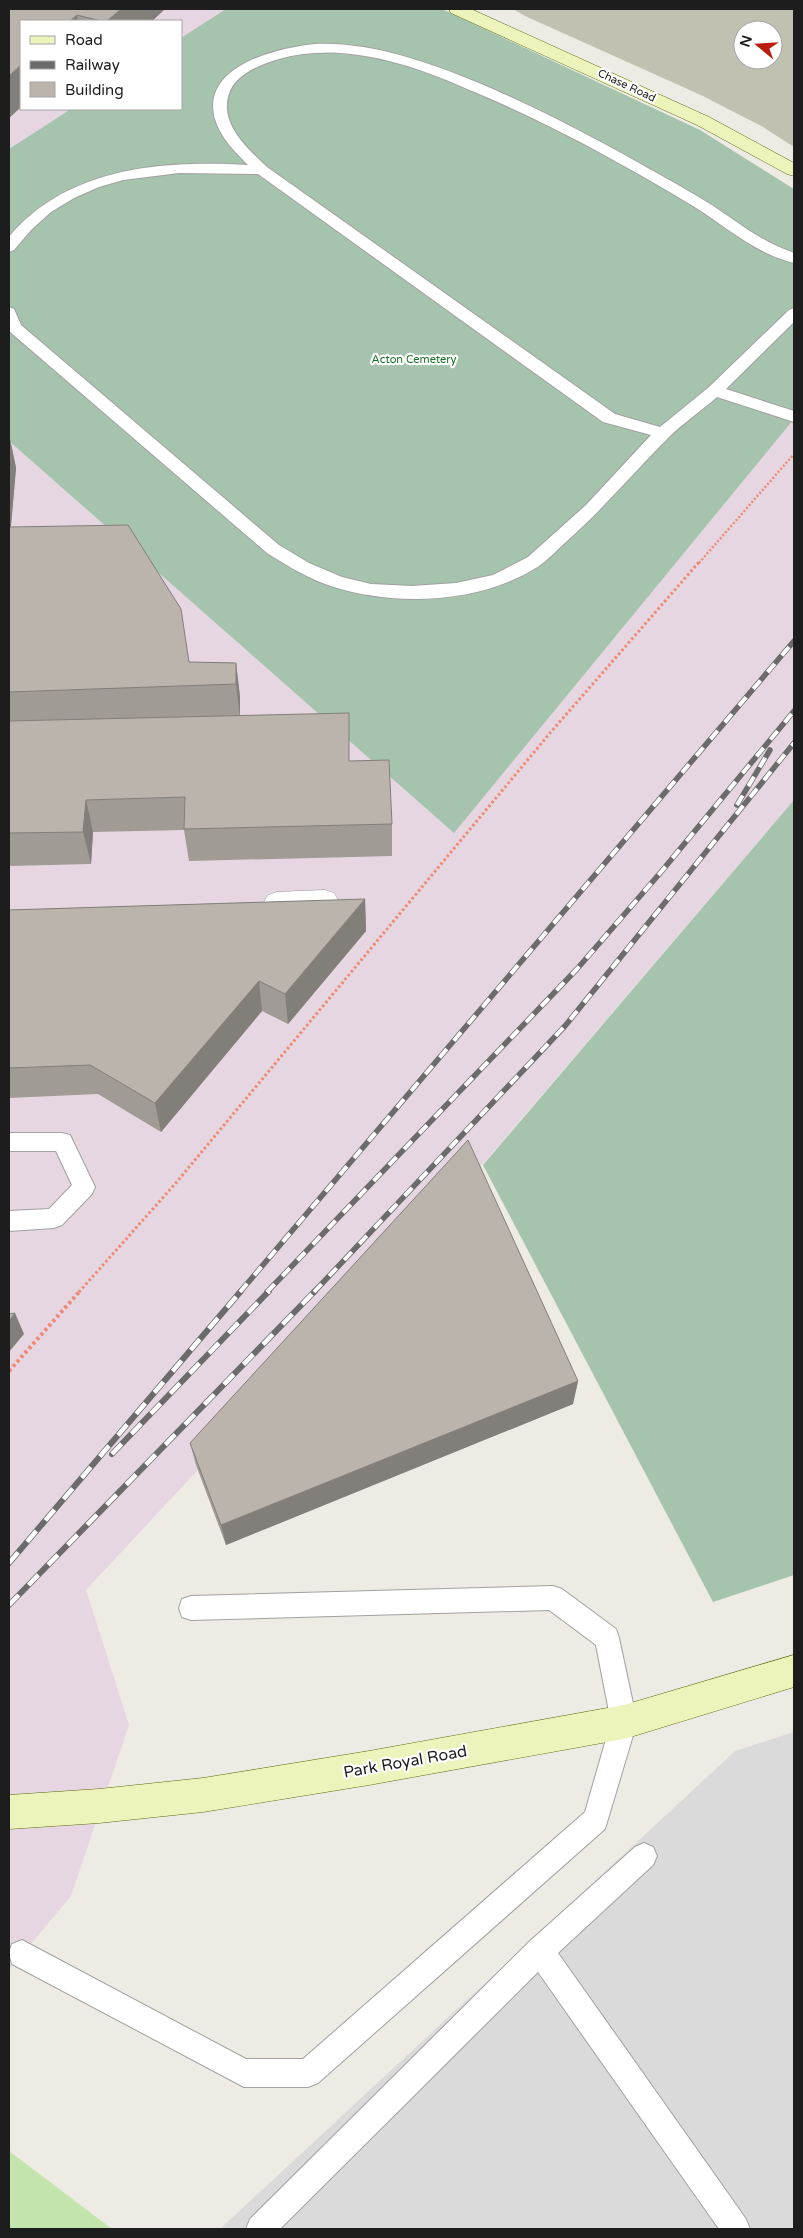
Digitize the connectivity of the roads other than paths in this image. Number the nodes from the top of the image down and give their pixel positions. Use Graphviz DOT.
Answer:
graph roads {
  1 [pos="457,9"];
  2 [pos="262,170"];
  3 [pos="794,170"];
  4 [pos="9,247"];
  5 [pos="794,258"];
  6 [pos="9,312"];
  7 [pos="794,314"];
  8 [pos="715,391"];
  9 [pos="794,417"];
  10 [pos="663,433"];
  11 [pos="325,900"];
  12 [pos="256,903"];
  13 [pos="9,1142"];
  14 [pos="9,1221"];
  15 [pos="192,1608"];
  16 [pos="794,1671"];
  17 [pos="624,1722"];
  18 [pos="9,1812"];
  19 [pos="644,1856"];
  20 [pos="540,1950"];
  21 [pos="22,1954"];
  22 [pos="260,2229"];
  23 [pos="736,2229"];
  1 -- 3 [label="main road, Chase Road"];
  2 -- 4 [label="lane"];
  2 -- 5 [label="lane"];
  2 -- 10 [label="lane"];
  6 -- 10 [label="lane"];
  7 -- 8 [label="lane"];
  8 -- 9 [label="lane"];
  8 -- 10 [label="lane"];
  11 -- 12 [label="street"];
  13 -- 14 [label="lane"];
  15 -- 17 [label="lane"];
  16 -- 17 [label="main road, Park Royal Road"];
  17 -- 18 [label="main road, Park Royal Road"];
  17 -- 21 [label="lane"];
  19 -- 20 [label="lane"];
  20 -- 22 [label="lane"];
  20 -- 23 [label="lane"];
}
